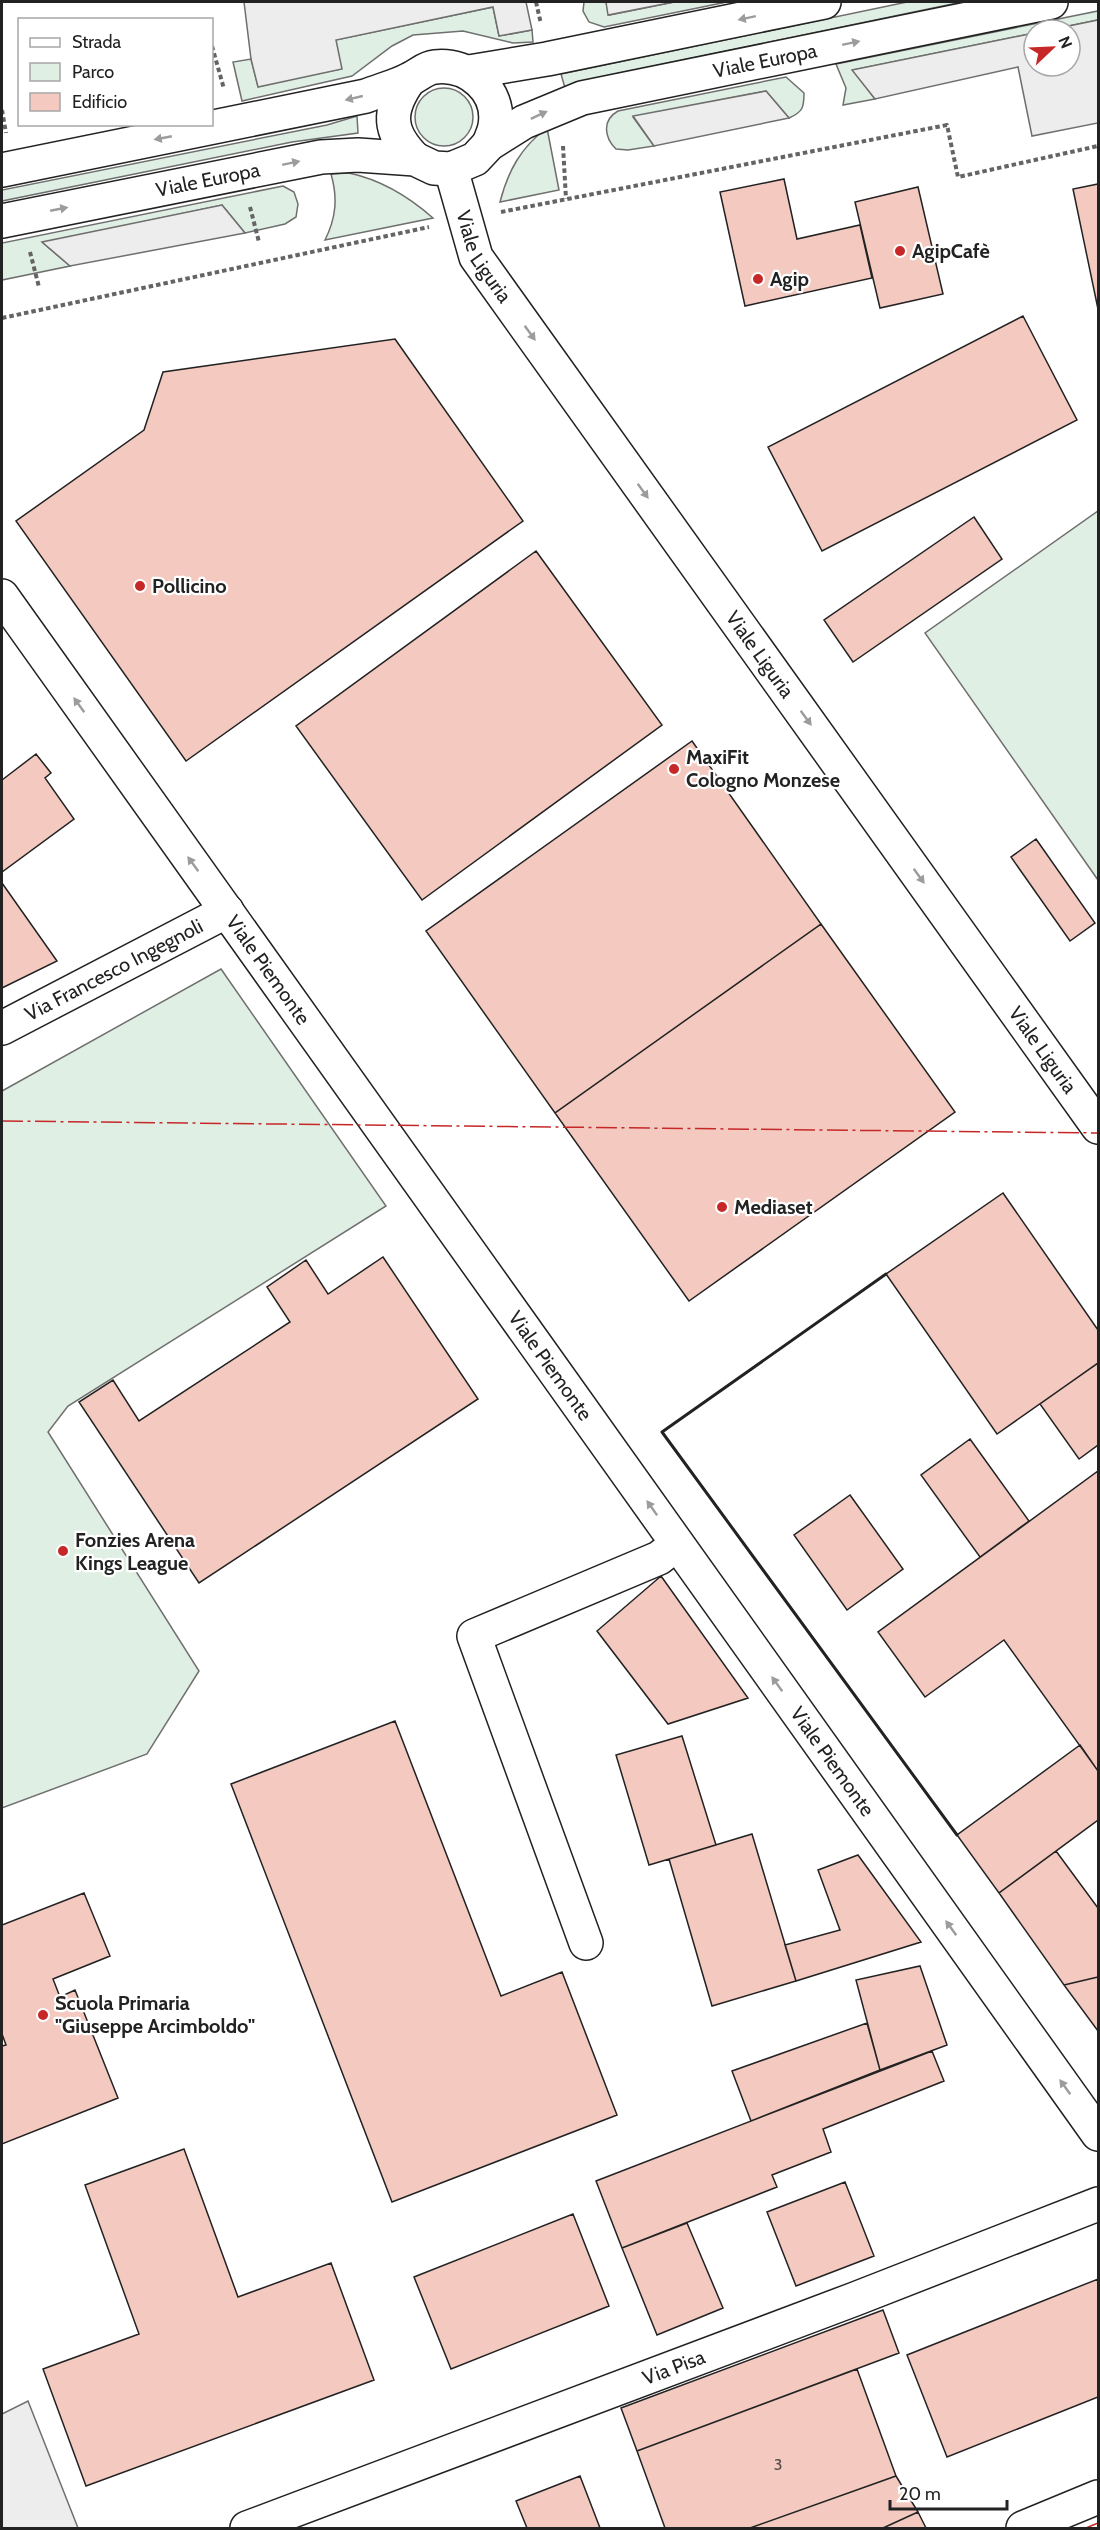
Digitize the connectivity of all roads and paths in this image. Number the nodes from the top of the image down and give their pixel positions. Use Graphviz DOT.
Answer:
graph roads {
  1 [pos="825,2"];
  2 [pos="1051,2"];
  3 [pos="469,72"];
  4 [pos="409,80"];
  5 [pos="489,144"];
  6 [pos="1098,146"];
  7 [pos="415,159"];
  8 [pos="451,169"];
  9 [pos="2,170"];
  10 [pos="465,220"];
  11 [pos="2,221"];
  12 [pos="2,318"];
  13 [pos="2,596"];
  14 [pos="227,911"];
  15 [pos="2,1028"];
  16 [pos="1098,1126"];
  17 [pos="678,1544"];
  18 [pos="586,1943"];
  19 [pos="1098,2134"];
  20 [pos="1098,2204"];
  21 [pos="1098,2497"];
  22 [pos="247,2529"];
  23 [pos="1023,2529"];
  1 -- 3 [label="street, one-way"];
  5 -- 2 [label="street, Viale Europa, one-way"];
  3 -- 4 [label="street"];
  3 -- 5 [label="street"];
  4 -- 7 [label="street"];
  4 -- 9 [label="street, one-way"];
  5 -- 8 [label="street, Viale Europa"];
  6 -- 10 [label="path"];
  7 -- 8 [label="street, Viale Europa"];
  11 -- 7 [label="street, Viale Europa, one-way"];
  8 -- 10 [label="street, Viale Liguria"];
  10 -- 12 [label="path"];
  10 -- 16 [label="street, Viale Liguria, one-way"];
  14 -- 13 [label="street, Viale Piemonte, one-way"];
  14 -- 15 [label="street, Via Francesco Ingegnoli"];
  17 -- 14 [label="street, Viale Piemonte, one-way"];
  17 -- 18 [label="street"];
  19 -- 17 [label="street, Viale Piemonte, one-way"];
  20 -- 22 [label="street, Via Pisa"];
  21 -- 23 [label="street"];
}
